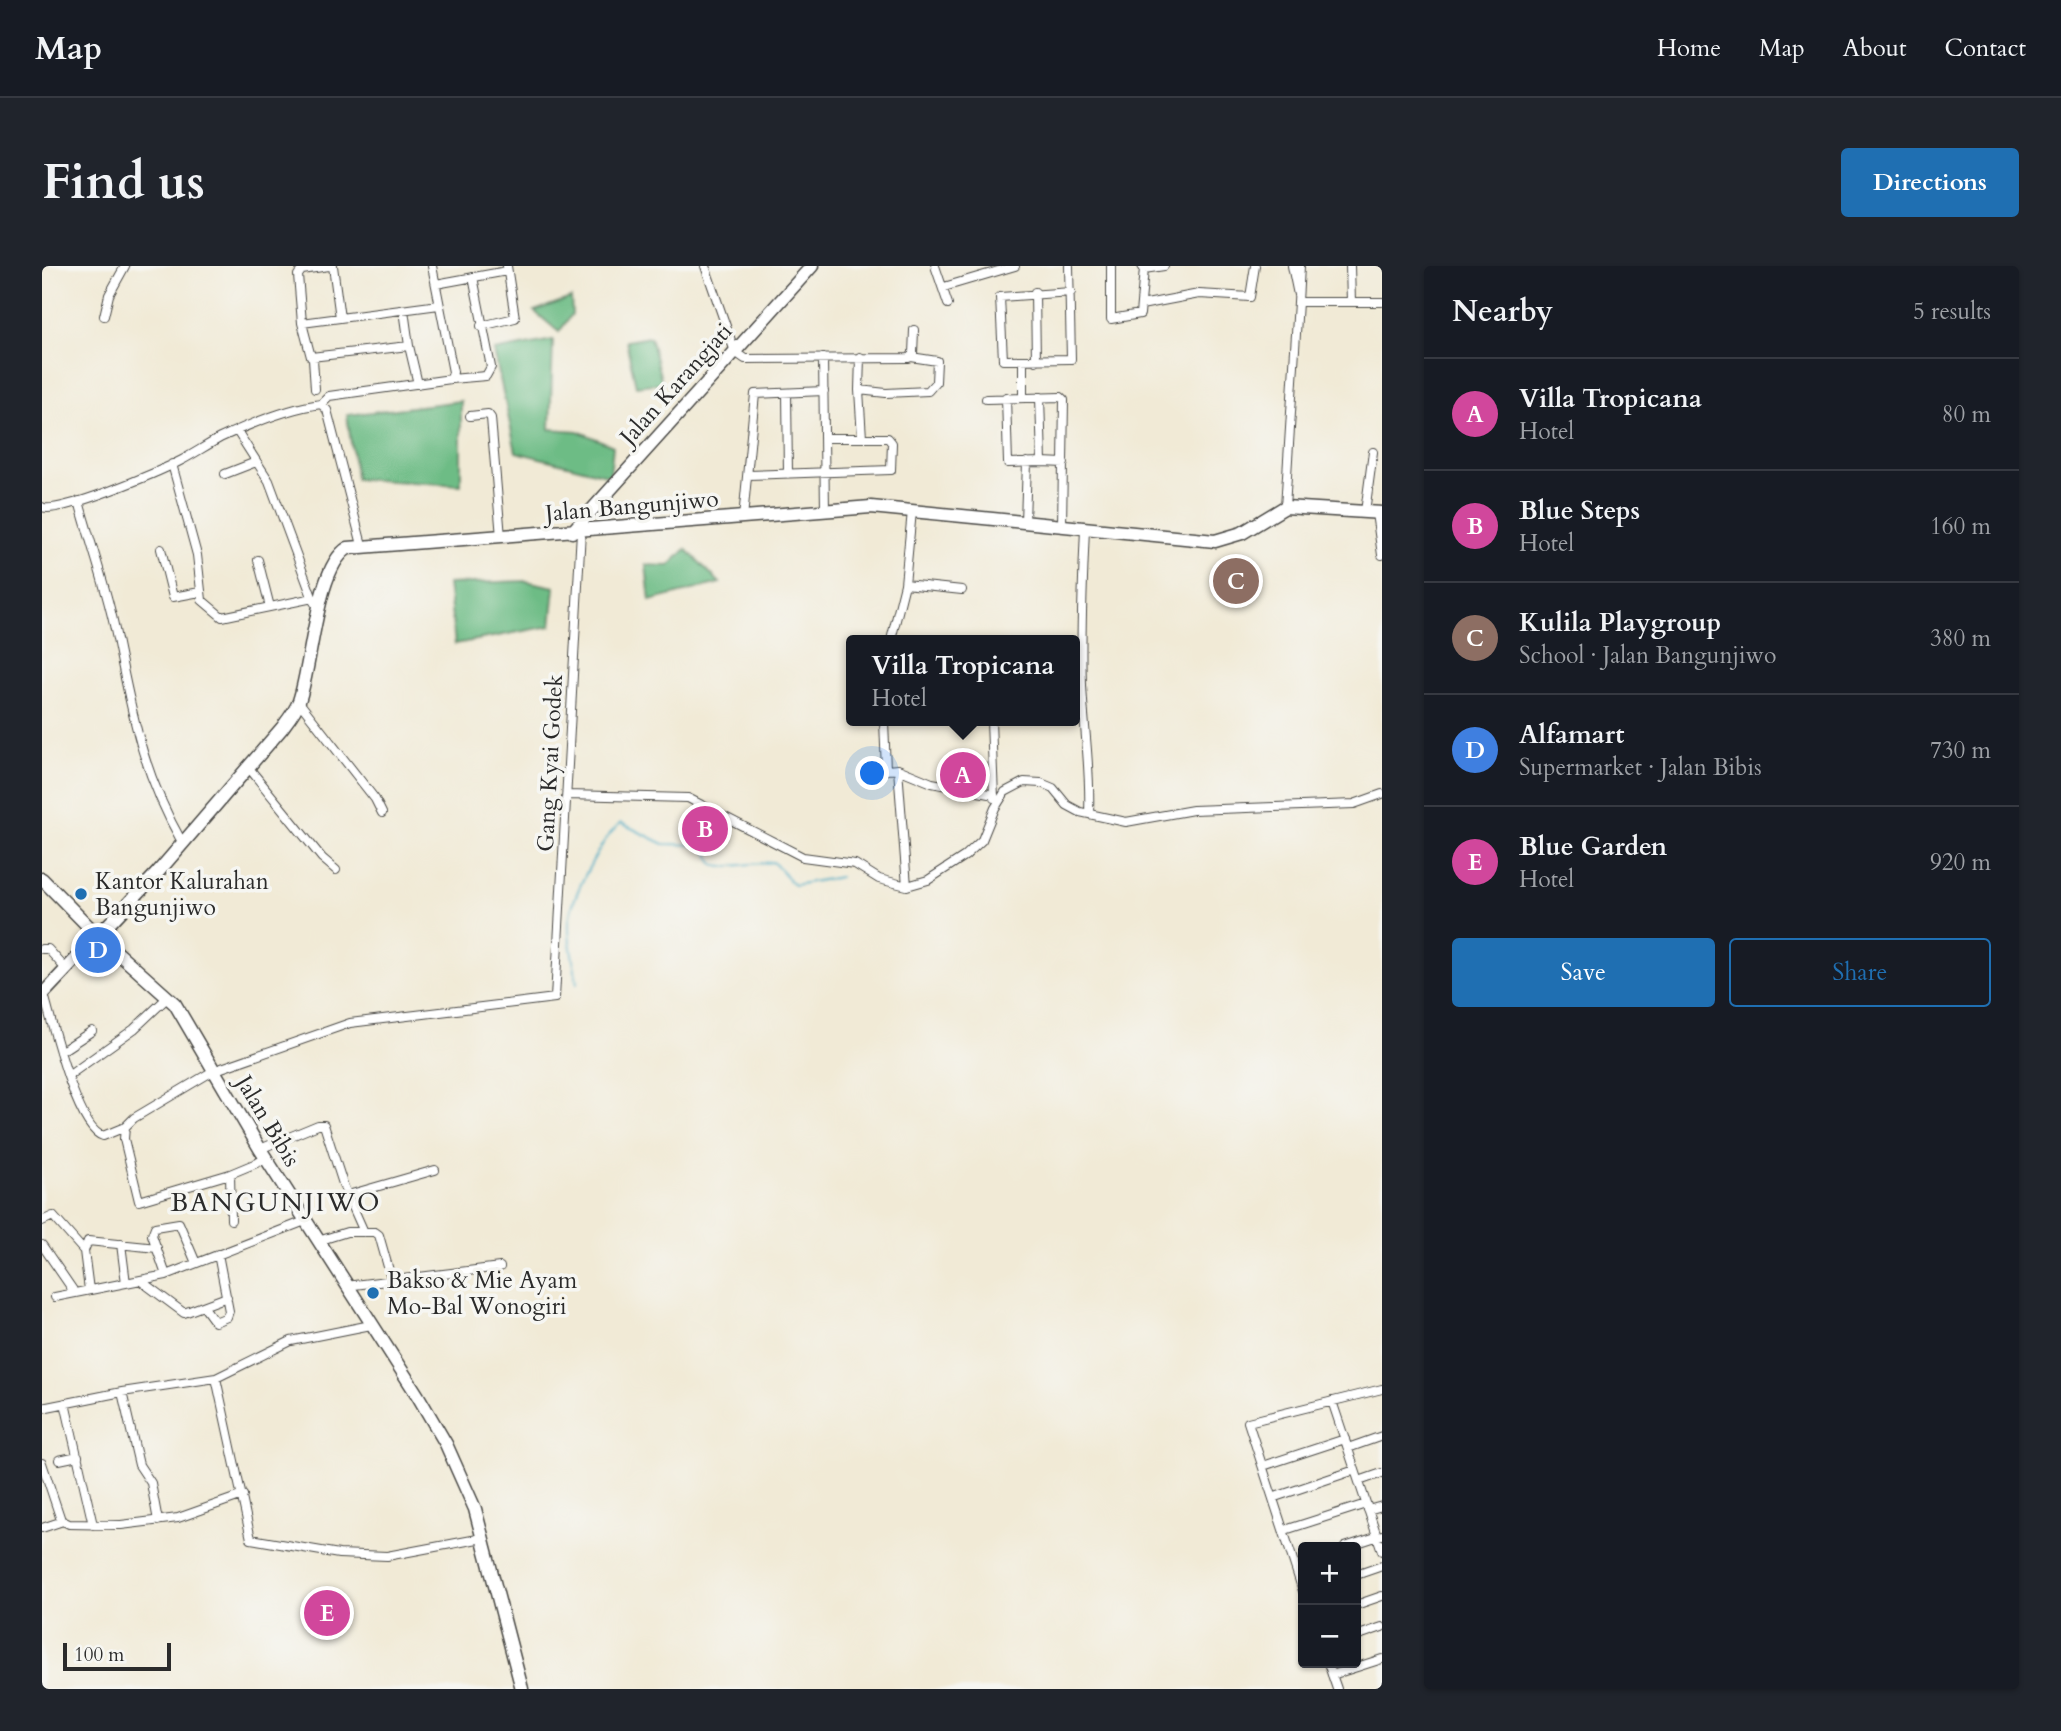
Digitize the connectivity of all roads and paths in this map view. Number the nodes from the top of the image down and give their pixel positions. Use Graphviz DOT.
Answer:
graph roads {
  1 [pos="125,266"];
  2 [pos="331,266"];
  3 [pos="432,266"];
  4 [pos="705,266"];
  5 [pos="812,266"];
  6 [pos="935,266"];
  7 [pos="1069,266"];
  8 [pos="1111,266"];
  9 [pos="1164,266"];
  10 [pos="1255,266"];
  11 [pos="1292,266"];
  12 [pos="1300,266"];
  13 [pos="1350,266"];
  14 [pos="1012,267"];
  15 [pos="507,268"];
  16 [pos="1143,268"];
  17 [pos="296,269"];
  18 [pos="473,277"];
  19 [pos="436,284"];
  20 [pos="944,287"];
  21 [pos="1035,292"];
  22 [pos="1071,292"];
  23 [pos="1299,299"];
  24 [pos="1351,302"];
  25 [pos="1382,302"];
  26 [pos="948,304"];
  27 [pos="439,305"];
  28 [pos="1141,305"];
  29 [pos="404,310"];
  30 [pos="104,316"];
  31 [pos="340,318"];
  32 [pos="302,323"];
  33 [pos="481,326"];
  34 [pos="914,330"];
  35 [pos="409,346"];
  36 [pos="735,352"];
  37 [pos="912,357"];
  38 [pos="823,358"];
  39 [pos="860,358"];
  40 [pos="313,359"];
  41 [pos="1023,360"];
  42 [pos="1036,361"];
  43 [pos="451,379"];
  44 [pos="418,384"];
  45 [pos="315,389"];
  46 [pos="859,390"];
  47 [pos="824,391"];
  48 [pos="787,393"];
  49 [pos="1006,397"];
  50 [pos="1023,397"];
  51 [pos="1040,397"];
  52 [pos="986,399"];
  53 [pos="321,404"];
  54 [pos="470,416"];
  55 [pos="237,431"];
  56 [pos="826,438"];
  57 [pos="862,438"];
  58 [pos="1373,452"];
  59 [pos="1027,462"];
  60 [pos="1042,462"];
  61 [pos="256,463"];
  62 [pos="1064,463"];
  63 [pos="172,464"];
  64 [pos="225,474"];
  65 [pos="788,474"];
  66 [pos="826,474"];
  67 [pos="748,475"];
  68 [pos="79,501"];
  69 [pos="42,507"];
  70 [pos="1285,508"];
  71 [pos="825,510"];
  72 [pos="912,511"];
  73 [pos="1374,513"];
  74 [pos="743,518"];
  75 [pos="1026,522"];
  76 [pos="1062,526"];
  77 [pos="1085,528"];
  78 [pos="577,532"];
  79 [pos="501,537"];
  80 [pos="362,545"];
  81 [pos="161,549"];
  82 [pos="1382,555"];
  83 [pos="258,560"];
  84 [pos="905,584"];
  85 [pos="961,590"];
  86 [pos="200,592"];
  87 [pos="313,598"];
  88 [pos="270,607"];
  89 [pos="318,611"];
  90 [pos="892,635"];
  91 [pos="299,702"];
  92 [pos="884,726"];
  93 [pos="991,726"];
  94 [pos="249,768"];
  95 [pos="898,769"];
  96 [pos="1382,794"];
  97 [pos="567,795"];
  98 [pos="994,795"];
  99 [pos="995,808"];
  100 [pos="382,813"];
  101 [pos="1089,814"];
  102 [pos="183,844"];
  103 [pos="336,870"];
  104 [pos="42,879"];
  105 [pos="907,886"];
  106 [pos="97,935"];
  107 [pos="42,950"];
  108 [pos="65,968"];
  109 [pos="43,994"];
  110 [pos="168,997"];
  111 [pos="92,1031"];
  112 [pos="60,1052"];
  113 [pos="213,1071"];
  114 [pos="68,1076"];
  115 [pos="125,1127"];
  116 [pos="263,1154"];
  117 [pos="435,1170"];
  118 [pos="230,1174"];
  119 [pos="348,1195"];
  120 [pos="231,1220"];
  121 [pos="42,1221"];
  122 [pos="305,1221"];
  123 [pos="364,1232"];
  124 [pos="318,1241"];
  125 [pos="121,1244"];
  126 [pos="42,1245"];
  127 [pos="157,1248"];
  128 [pos="84,1251"];
  129 [pos="218,1254"];
  130 [pos="196,1263"];
  131 [pos="500,1267"];
  132 [pos="166,1275"];
  133 [pos="141,1281"];
  134 [pos="392,1281"];
  135 [pos="126,1283"];
  136 [pos="346,1286"];
  137 [pos="89,1290"];
  138 [pos="75,1293"];
  139 [pos="55,1297"];
  140 [pos="227,1297"];
  141 [pos="204,1307"];
  142 [pos="371,1325"];
  143 [pos="216,1378"];
  144 [pos="1382,1389"];
  145 [pos="121,1392"];
  146 [pos="1332,1401"];
  147 [pos="65,1404"];
  148 [pos="42,1408"];
  149 [pos="1382,1436"];
  150 [pos="1345,1439"];
  151 [pos="1348,1448"];
  152 [pos="78,1456"];
  153 [pos="60,1460"];
  154 [pos="42,1463"];
  155 [pos="1263,1466"];
  156 [pos="1355,1470"];
  157 [pos="1382,1473"];
  158 [pos="1359,1481"];
  159 [pos="243,1495"];
  160 [pos="1275,1497"];
  161 [pos="1382,1506"];
  162 [pos="1367,1507"];
  163 [pos="63,1521"];
  164 [pos="158,1521"];
  165 [pos="93,1525"];
  166 [pos="42,1528"];
  167 [pos="1285,1530"];
  168 [pos="1380,1536"];
  169 [pos="482,1538"];
  170 [pos="1361,1542"];
  171 [pos="1382,1551"];
  172 [pos="1298,1560"];
  173 [pos="1382,1566"];
  174 [pos="1361,1573"];
  175 [pos="1382,1596"];
  176 [pos="1361,1603"];
  177 [pos="1382,1627"];
  178 [pos="1361,1634"];
  179 [pos="1382,1659"];
  180 [pos="1330,1668"];
  181 [pos="1332,1675"];
  182 [pos="522,1689"];
  183 [pos="1337,1689"];
  1 -- 30 [label="street"];
  2 -- 17 [label="street"];
  2 -- 31 [label="street"];
  3 -- 19 [label="street"];
  4 -- 36 [label="street"];
  5 -- 36 [label="main road, Jalan Karangjati"];
  6 -- 20 [label="street"];
  7 -- 22 [label="street"];
  8 -- 28 [label="street"];
  9 -- 16 [label="street"];
  10 -- 28 [label="street"];
  11 -- 23 [label="street"];
  12 -- 23 [label="street"];
  13 -- 24 [label="street"];
  14 -- 20 [label="street"];
  15 -- 18 [label="street"];
  15 -- 33 [label="street"];
  16 -- 28 [label="street"];
  17 -- 32 [label="street"];
  18 -- 19 [label="street"];
  18 -- 33 [label="street"];
  19 -- 27 [label="street"];
  20 -- 26 [label="street"];
  21 -- 22 [label="street"];
  21 -- 41 [label="street"];
  21 -- 42 [label="street"];
  22 -- 42 [label="street"];
  23 -- 24 [label="street"];
  23 -- 70 [label="street"];
  24 -- 25 [label="street"];
  27 -- 29 [label="street"];
  27 -- 43 [label="street"];
  29 -- 31 [label="street"];
  29 -- 35 [label="street"];
  31 -- 32 [label="street"];
  32 -- 40 [label="street"];
  33 -- 43 [label="street"];
  34 -- 37 [label="street"];
  35 -- 40 [label="street"];
  35 -- 44 [label="street"];
  36 -- 38 [label="street"];
  36 -- 78 [label="main road, Jalan Karangjati"];
  37 -- 39 [label="street"];
  37 -- 46 [label="street"];
  38 -- 39 [label="street"];
  38 -- 47 [label="street"];
  39 -- 46 [label="street"];
  40 -- 45 [label="street"];
  41 -- 42 [label="street"];
  41 -- 50 [label="street"];
  43 -- 44 [label="street"];
  44 -- 53 [label="street"];
  46 -- 57 [label="street"];
  47 -- 48 [label="street"];
  47 -- 56 [label="street"];
  48 -- 65 [label="street"];
  48 -- 67 [label="street"];
  49 -- 50 [label="street"];
  49 -- 52 [label="street"];
  49 -- 59 [label="street"];
  50 -- 51 [label="street"];
  51 -- 60 [label="street"];
  51 -- 62 [label="street"];
  53 -- 55 [label="street"];
  53 -- 80 [label="street"];
  54 -- 79 [label="street"];
  55 -- 61 [label="street"];
  55 -- 63 [label="street"];
  56 -- 57 [label="street"];
  56 -- 66 [label="street"];
  57 -- 66 [label="street"];
  58 -- 73 [label="street"];
  59 -- 60 [label="street"];
  59 -- 75 [label="street"];
  60 -- 62 [label="street"];
  61 -- 64 [label="street"];
  61 -- 87 [label="street"];
  62 -- 76 [label="street"];
  63 -- 68 [label="street"];
  63 -- 86 [label="street"];
  65 -- 66 [label="street"];
  65 -- 67 [label="street"];
  66 -- 71 [label="street"];
  67 -- 74 [label="street"];
  68 -- 69 [label="street"];
  68 -- 102 [label="street"];
  70 -- 73 [label="main road"];
  70 -- 77 [label="main road, Jalan Bangunjiwo"];
  71 -- 72 [label="main road, Jalan Bangunjiwo"];
  71 -- 74 [label="main road, Jalan Bangunjiwo"];
  72 -- 75 [label="main road, Jalan Bangunjiwo"];
  72 -- 84 [label="street"];
  73 -- 82 [label="street"];
  74 -- 78 [label="main road, Jalan Bangunjiwo"];
  75 -- 76 [label="main road, Jalan Bangunjiwo"];
  76 -- 77 [label="main road, Jalan Bangunjiwo"];
  77 -- 101 [label="street"];
  78 -- 79 [label="main road, Jalan Bangunjiwo"];
  78 -- 97 [label="street, Gang Kyai Godek"];
  79 -- 80 [label="main road, Jalan Bangunjiwo"];
  80 -- 89 [label="main road, Jalan Bangunjiwo"];
  81 -- 86 [label="street"];
  83 -- 88 [label="street"];
  84 -- 85 [label="street"];
  84 -- 90 [label="street"];
  86 -- 88 [label="street"];
  87 -- 88 [label="street"];
  87 -- 89 [label="street"];
  89 -- 91 [label="main road, Jalan Bangunjiwo"];
  91 -- 94 [label="main road, Jalan Bangunjiwo"];
  91 -- 100 [label="street"];
  92 -- 95 [label="street"];
  93 -- 98 [label="street"];
  94 -- 102 [label="main road, Jalan Bangunjiwo"];
  94 -- 103 [label="street"];
  95 -- 98 [label="street"];
  95 -- 105 [label="street"];
  96 -- 101 [label="street"];
  97 -- 105 [label="street"];
  97 -- 113 [label="street, Gang Kyai Godek"];
  98 -- 99 [label="street"];
  99 -- 101 [label="street"];
  99 -- 105 [label="street"];
  102 -- 106 [label="main road, Jalan Bangunjiwo"];
  104 -- 106 [label="main road, Jalan Bibis"];
  106 -- 108 [label="main road, Jalan Bangunjiwo"];
  106 -- 110 [label="main road, Jalan Bibis"];
  107 -- 108 [label="street"];
  108 -- 109 [label="main road, Jalan Bangunjiwo"];
  109 -- 112 [label="street"];
  110 -- 113 [label="main road, Jalan Bibis"];
  110 -- 114 [label="street"];
  111 -- 112 [label="street"];
  112 -- 114 [label="street"];
  113 -- 115 [label="street"];
  113 -- 116 [label="main road, Jalan Bibis"];
  114 -- 115 [label="street"];
  115 -- 118 [label="street"];
  116 -- 118 [label="street"];
  116 -- 119 [label="street"];
  116 -- 122 [label="main road, Jalan Bibis"];
  117 -- 119 [label="street"];
  118 -- 120 [label="street"];
  119 -- 123 [label="street"];
  121 -- 128 [label="street"];
  122 -- 124 [label="main road, Jalan Bibis"];
  122 -- 129 [label="street"];
  123 -- 124 [label="street"];
  123 -- 134 [label="street"];
  124 -- 136 [label="main road, Jalan Bibis"];
  125 -- 127 [label="street"];
  125 -- 128 [label="street"];
  125 -- 135 [label="street"];
  126 -- 138 [label="street"];
  127 -- 130 [label="street"];
  127 -- 132 [label="street"];
  128 -- 137 [label="street"];
  129 -- 130 [label="street"];
  129 -- 140 [label="street"];
  130 -- 132 [label="street"];
  131 -- 134 [label="street"];
  132 -- 133 [label="street"];
  133 -- 135 [label="street"];
  133 -- 141 [label="street"];
  134 -- 136 [label="street"];
  135 -- 137 [label="street"];
  136 -- 142 [label="main road, Jalan Bibis"];
  137 -- 138 [label="street"];
  138 -- 139 [label="street"];
  140 -- 141 [label="street"];
  140 -- 141 [label="street"];
  142 -- 143 [label="street"];
  142 -- 169 [label="main road, Jalan Bibis"];
  143 -- 145 [label="street"];
  143 -- 159 [label="street"];
  144 -- 146 [label="street"];
  145 -- 147 [label="street"];
  145 -- 164 [label="street"];
  146 -- 150 [label="street"];
  146 -- 155 [label="street"];
  147 -- 148 [label="street"];
  147 -- 152 [label="street"];
  149 -- 151 [label="street"];
  150 -- 151 [label="street"];
  150 -- 155 [label="street"];
  151 -- 156 [label="street"];
  152 -- 153 [label="street"];
  152 -- 165 [label="street"];
  154 -- 163 [label="street"];
  155 -- 160 [label="street"];
  156 -- 158 [label="street"];
  156 -- 160 [label="street"];
  157 -- 158 [label="street"];
  158 -- 162 [label="street"];
  159 -- 164 [label="street"];
  159 -- 169 [label="street"];
  160 -- 167 [label="street"];
  161 -- 162 [label="street"];
  162 -- 167 [label="street"];
  162 -- 168 [label="street"];
  163 -- 165 [label="street"];
  163 -- 166 [label="street"];
  164 -- 165 [label="street"];
  167 -- 172 [label="street"];
  168 -- 170 [label="street"];
  168 -- 171 [label="street"];
  169 -- 182 [label="main road, Jalan Bibis"];
  173 -- 174 [label="street"];
  175 -- 176 [label="street"];
  177 -- 178 [label="street"];
  179 -- 181 [label="street"];
  180 -- 181 [label="street"];
  181 -- 183 [label="street"];
}
